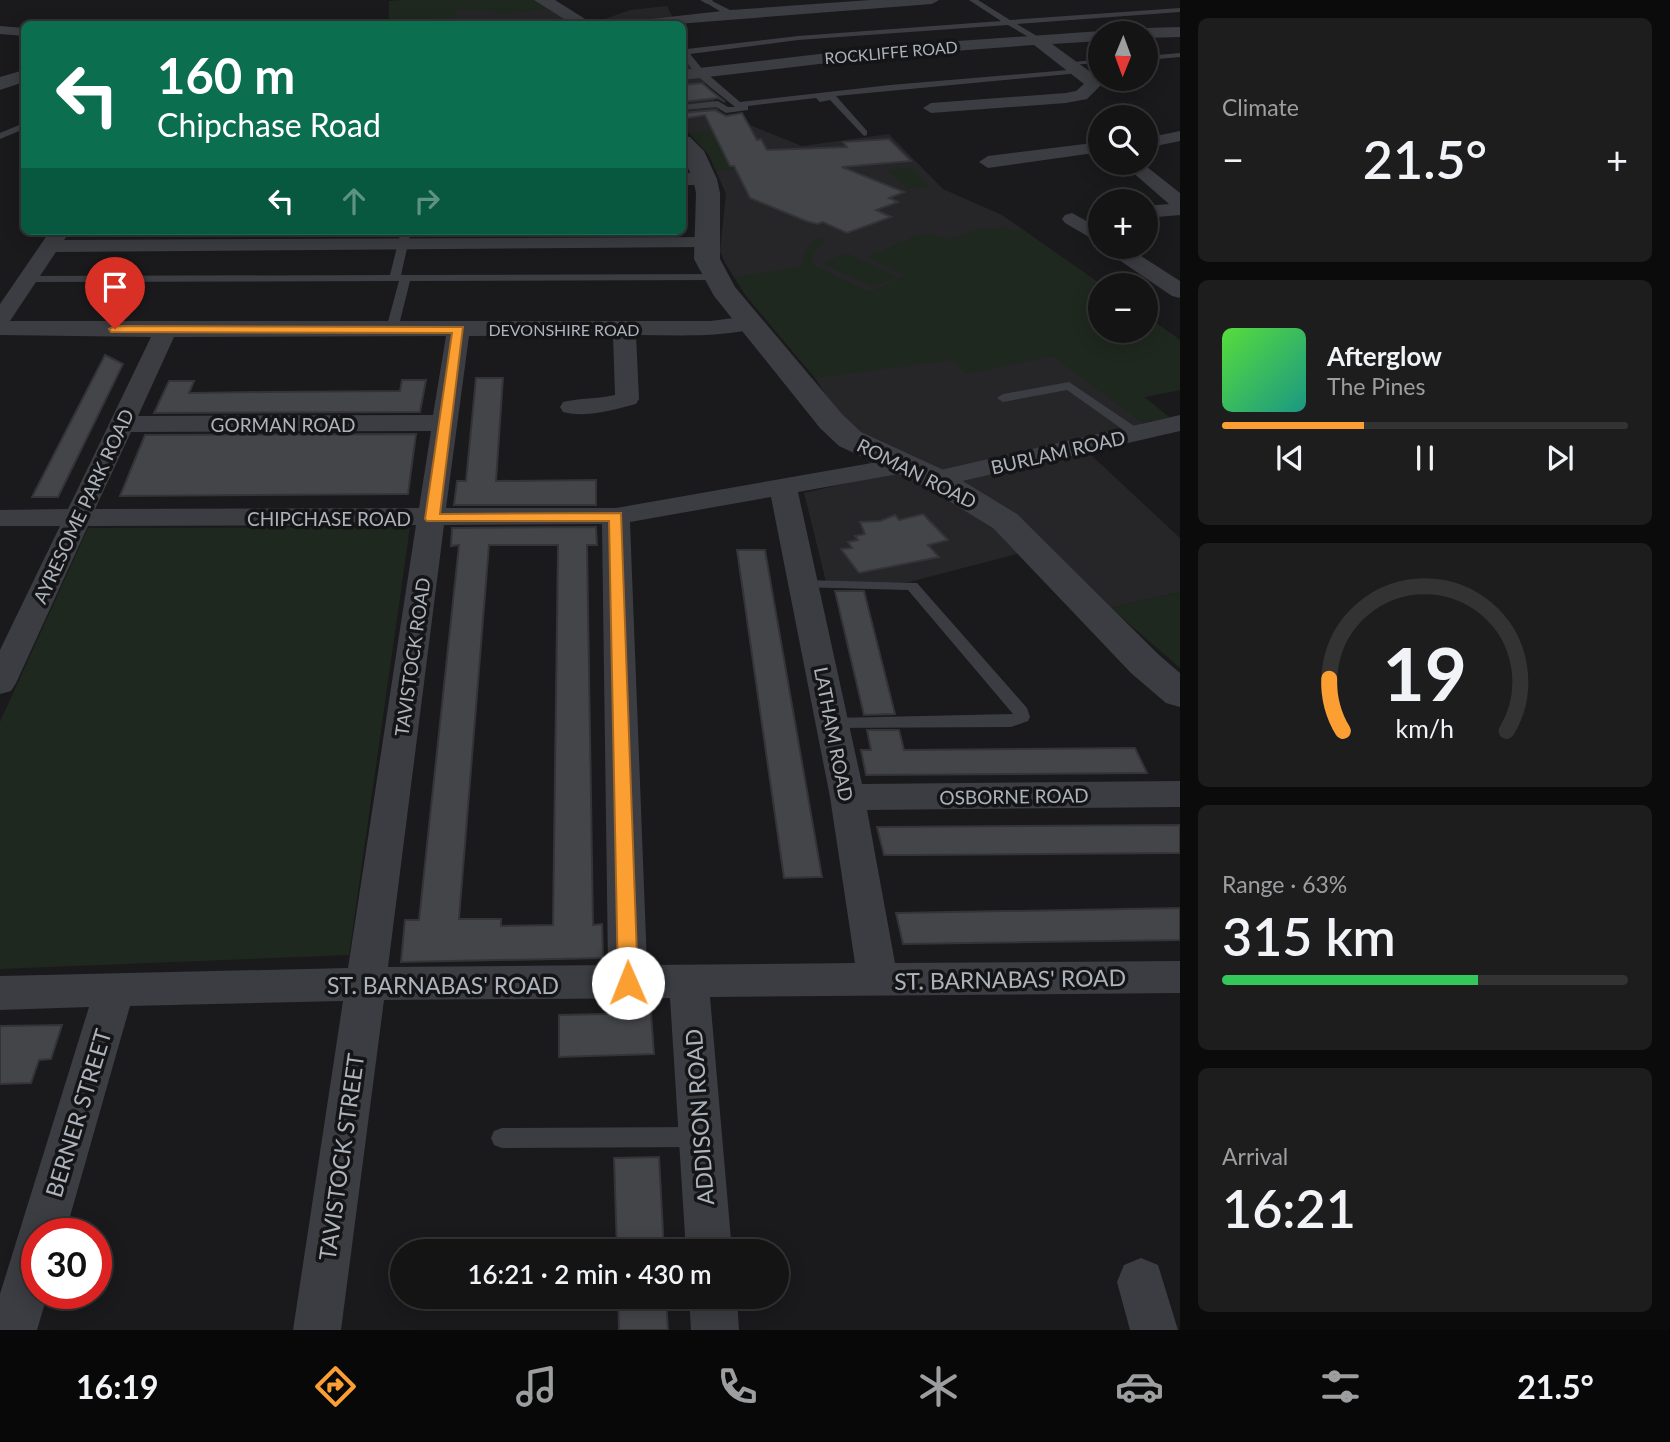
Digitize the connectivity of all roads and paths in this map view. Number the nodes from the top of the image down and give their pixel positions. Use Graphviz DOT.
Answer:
graph roads {
  1 [pos="543,0"];
  2 [pos="706,0"];
  3 [pos="932,0"];
  4 [pos="973,0"];
  5 [pos="914,1"];
  6 [pos="1180,10"];
  7 [pos="731,14"];
  8 [pos="579,21"];
  9 [pos="685,21"];
  10 [pos="1010,23"];
  11 [pos="0,30"];
  12 [pos="21,32"];
  13 [pos="1180,32"];
  14 [pos="1158,33"];
  15 [pos="1088,37"];
  16 [pos="1037,40"];
  17 [pos="686,50"];
  18 [pos="686,54"];
  19 [pos="1180,55"];
  20 [pos="1158,57"];
  21 [pos="1088,64"];
  22 [pos="1074,67"];
  23 [pos="701,73"];
  24 [pos="686,75"];
  25 [pos="21,77"];
  26 [pos="0,84"];
  27 [pos="686,108"];
  28 [pos="931,108"];
  29 [pos="21,127"];
  30 [pos="864,133"];
  31 [pos="0,136"];
  32 [pos="1180,136"];
  33 [pos="1158,141"];
  34 [pos="1013,144"];
  35 [pos="686,146"];
  36 [pos="1088,148"];
  37 [pos="1031,157"];
  38 [pos="988,162"];
  39 [pos="1144,175"];
  40 [pos="694,179"];
  41 [pos="1179,206"];
  42 [pos="1158,210"];
  43 [pos="1088,217"];
  44 [pos="1088,230"];
  45 [pos="405,237"];
  46 [pos="56,238"];
  47 [pos="706,241"];
  48 [pos="1131,259"];
  49 [pos="716,277"];
  50 [pos="400,278"];
  51 [pos="29,279"];
  52 [pos="1180,291"];
  53 [pos="750,323"];
  54 [pos="458,329"];
  55 [pos="624,329"];
  56 [pos="166,330"];
  57 [pos="392,330"];
  58 [pos="3,331"];
  59 [pos="1003,398"];
  60 [pos="572,407"];
  61 [pos="445,423"];
  62 [pos="1180,423"];
  63 [pos="121,424"];
  64 [pos="1136,433"];
  65 [pos="921,472"];
  66 [pos="783,487"];
  67 [pos="616,516"];
  68 [pos="0,518"];
  69 [pos="77,518"];
  70 [pos="432,519"];
  71 [pos="803,584"];
  72 [pos="0,683"];
  73 [pos="1180,694"];
  74 [pos="832,724"];
  75 [pos="1180,794"];
  76 [pos="847,797"];
  77 [pos="1180,977"];
  78 [pos="878,981"];
  79 [pos="690,982"];
  80 [pos="628,983"];
  81 [pos="364,984"];
  82 [pos="114,991"];
  83 [pos="0,993"];
  84 [pos="701,1137"];
  85 [pos="502,1138"];
  86 [pos="47,1218"];
  87 [pos="708,1239"];
  88 [pos="1140,1282"];
  89 [pos="21,1304"];
  90 [pos="714,1309"];
  91 [pos="13,1330"];
  92 [pos="317,1330"];
  93 [pos="715,1330"];
  94 [pos="1154,1330"];
  1 -- 8 [label="street"];
  2 -- 7 [label="lane"];
  3 -- 5 [label="street"];
  4 -- 10 [label="lane"];
  5 -- 7 [label="street"];
  6 -- 10 [label="lane"];
  7 -- 9 [label="street"];
  10 -- 16 [label="lane"];
  10 -- 17 [label="lane"];
  11 -- 12 [label="street"];
  13 -- 14 [label="street"];
  15 -- 16 [label="street, ROCKLIFFE ROAD"];
  16 -- 22 [label="street"];
  16 -- 23 [label="street, ROCKLIFFE ROAD"];
  18 -- 23 [label="lane"];
  19 -- 20 [label="lane"];
  21 -- 22 [label="lane"];
  22 -- 23 [label="lane"];
  22 -- 28 [label="street"];
  23 -- 24 [label="street, ROCKLIFFE ROAD"];
  25 -- 26 [label="street"];
  27 -- 30 [label="lane"];
  29 -- 31 [label="lane"];
  32 -- 33 [label="street"];
  34 -- 37 [label="street"];
  35 -- 40 [label="street, ROMAN ROAD"];
  36 -- 37 [label="street"];
  37 -- 38 [label="street"];
  39 -- 41 [label="street"];
  40 -- 47 [label="street, ROMAN ROAD"];
  41 -- 42 [label="street"];
  43 -- 44 [label="street"];
  45 -- 46 [label="street"];
  45 -- 47 [label="street"];
  45 -- 50 [label="lane"];
  46 -- 51 [label="street"];
  47 -- 49 [label="street, ROMAN ROAD"];
  48 -- 52 [label="street"];
  49 -- 50 [label="lane"];
  49 -- 53 [label="street, ROMAN ROAD"];
  50 -- 51 [label="lane"];
  50 -- 57 [label="lane"];
  51 -- 58 [label="street"];
  53 -- 55 [label="street, DEVONSHIRE ROAD"];
  53 -- 65 [label="street, ROMAN ROAD"];
  54 -- 55 [label="street, DEVONSHIRE ROAD"];
  54 -- 57 [label="street, DEVONSHIRE ROAD"];
  54 -- 61 [label="street, TAVISTOCK ROAD"];
  55 -- 60 [label="street"];
  56 -- 57 [label="street, DEVONSHIRE ROAD"];
  56 -- 58 [label="street, DEVONSHIRE ROAD"];
  56 -- 63 [label="street, AYRESOME PARK ROAD"];
  59 -- 64 [label="lane"];
  61 -- 63 [label="street, GORMAN ROAD"];
  61 -- 70 [label="street, TAVISTOCK ROAD"];
  62 -- 64 [label="street, BURLAM ROAD"];
  63 -- 69 [label="street, AYRESOME PARK ROAD"];
  64 -- 65 [label="street, BURLAM ROAD"];
  65 -- 66 [label="street, CHIPCHASE ROAD"];
  65 -- 73 [label="street, ROMAN ROAD"];
  66 -- 67 [label="street, CHIPCHASE ROAD"];
  66 -- 71 [label="street, LATHAM ROAD"];
  67 -- 70 [label="street, CHIPCHASE ROAD"];
  67 -- 80 [label="street"];
  68 -- 69 [label="street, CHIPCHASE ROAD"];
  69 -- 70 [label="street, CHIPCHASE ROAD"];
  69 -- 72 [label="street, AYRESOME PARK ROAD"];
  70 -- 81 [label="street, TAVISTOCK ROAD"];
  71 -- 74 [label="street, LATHAM ROAD"];
  71 -- 74 [label="lane"];
  74 -- 76 [label="street, LATHAM ROAD"];
  75 -- 76 [label="street, OSBORNE ROAD"];
  76 -- 78 [label="street, LATHAM ROAD"];
  77 -- 78 [label="street, ST. BARNABAS' ROAD"];
  78 -- 79 [label="street, ST. BARNABAS' ROAD"];
  79 -- 80 [label="street, ST. BARNABAS' ROAD"];
  79 -- 84 [label="street, ADDISON ROAD"];
  80 -- 81 [label="street, ST. BARNABAS' ROAD"];
  81 -- 82 [label="street, ST. BARNABAS' ROAD"];
  81 -- 92 [label="street, TAVISTOCK STREET"];
  82 -- 83 [label="street, ST. BARNABAS' ROAD"];
  82 -- 86 [label="street, BERNER STREET"];
  84 -- 85 [label="lane"];
  84 -- 87 [label="street, ADDISON ROAD"];
  88 -- 94 [label="street"];
  89 -- 91 [label="street"];
  90 -- 93 [label="street"];
}
